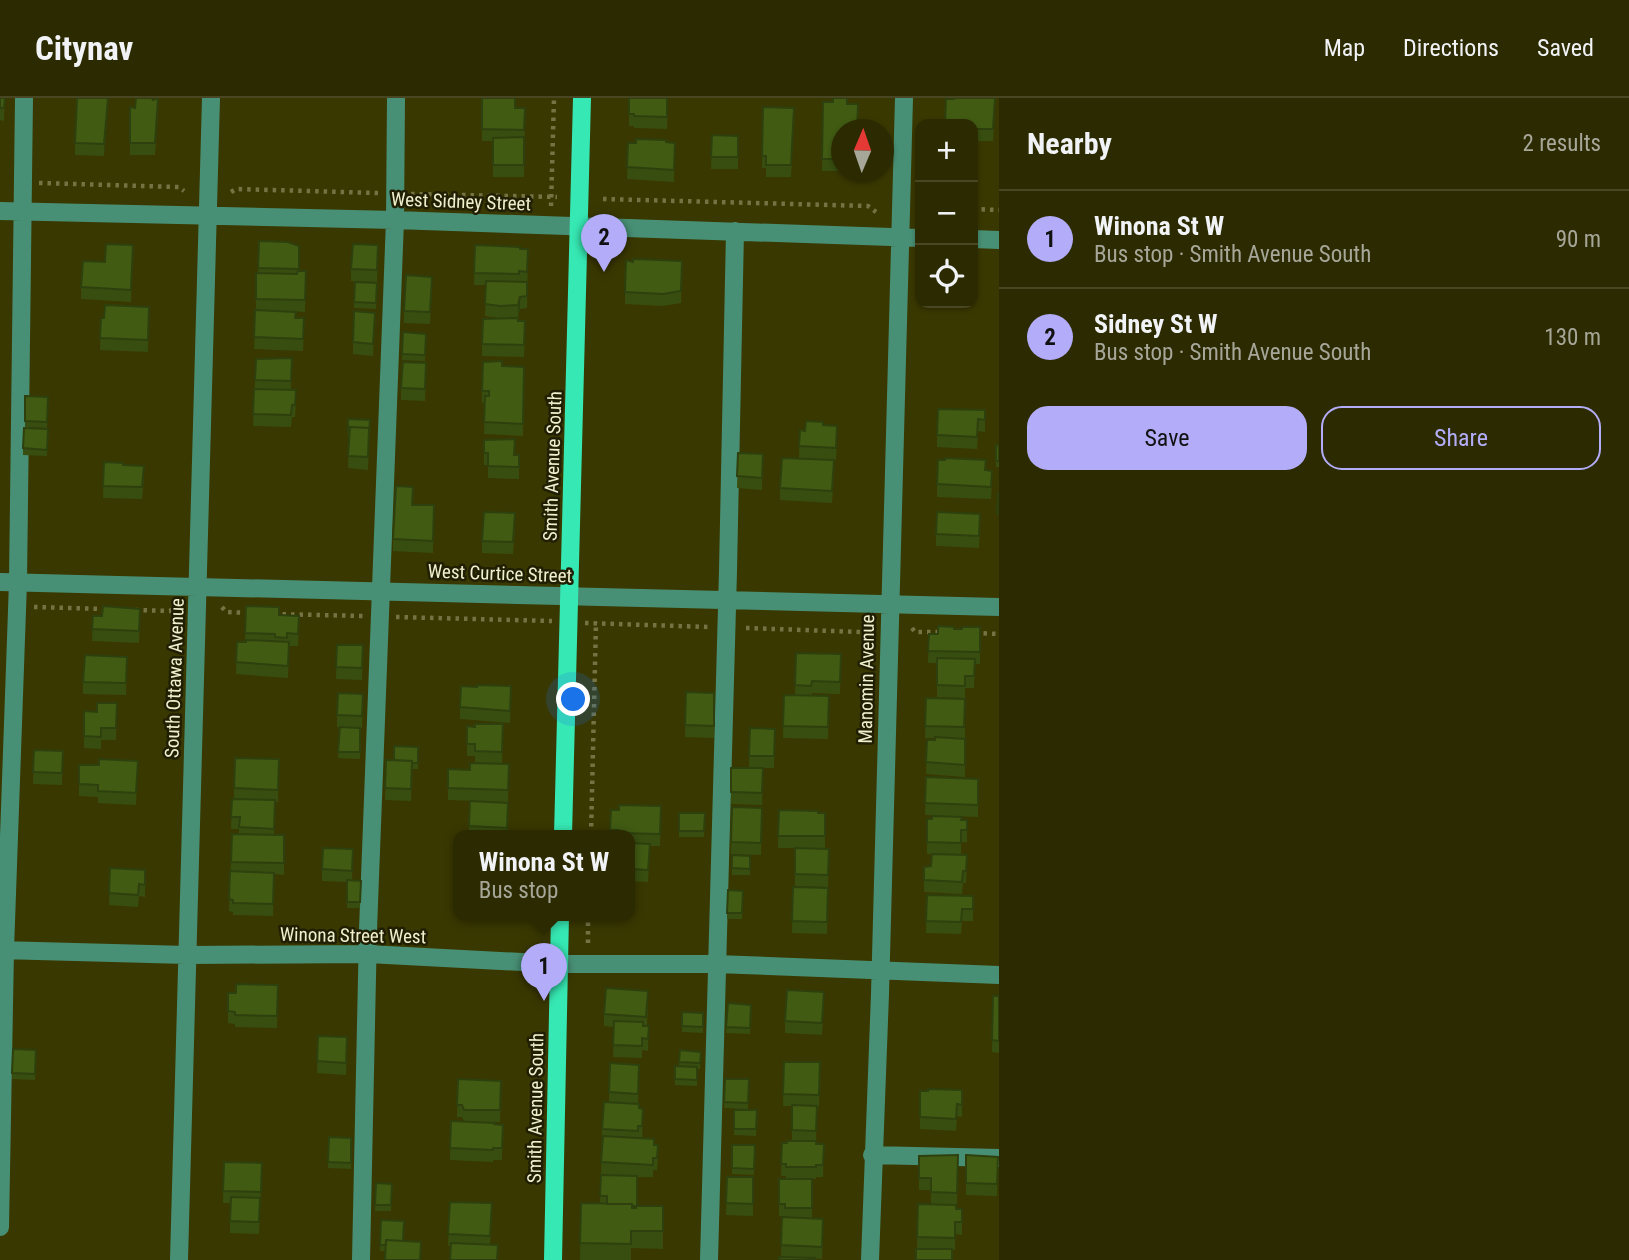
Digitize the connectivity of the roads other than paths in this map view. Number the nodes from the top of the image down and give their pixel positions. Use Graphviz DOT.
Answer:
graph roads {
  1 [pos="24,98"];
  2 [pos="211,98"];
  3 [pos="396,98"];
  4 [pos="582,98"];
  5 [pos="904,98"];
  6 [pos="0,211"];
  7 [pos="22,212"];
  8 [pos="208,218"];
  9 [pos="395,220"];
  10 [pos="579,225"];
  11 [pos="735,231"];
  12 [pos="900,237"];
  13 [pos="915,238"];
  14 [pos="978,239"];
  15 [pos="999,240"];
  16 [pos="9,582"];
  17 [pos="198,587"];
  18 [pos="382,589"];
  19 [pos="569,596"];
  20 [pos="728,598"];
  21 [pos="889,604"];
  22 [pos="999,607"];
  23 [pos="563,830"];
  24 [pos="560,921"];
  25 [pos="3,950"];
  26 [pos="368,954"];
  27 [pos="187,955"];
  28 [pos="560,964"];
  29 [pos="716,964"];
  30 [pos="880,972"];
  31 [pos="999,975"];
  32 [pos="872,1155"];
  33 [pos="999,1158"];
  34 [pos="0,1227"];
  35 [pos="179,1260"];
  36 [pos="360,1260"];
  37 [pos="553,1260"];
  38 [pos="709,1260"];
  39 [pos="870,1260"];
  1 -- 7 [label="street"];
  2 -- 8 [label="street, South Ottawa Avenue"];
  3 -- 9 [label="street"];
  4 -- 10 [label="main road, Smith Avenue South"];
  5 -- 12 [label="street, Manomin Avenue"];
  6 -- 7 [label="street, West Sidney Street"];
  7 -- 8 [label="street, West Sidney Street"];
  7 -- 16 [label="street"];
  8 -- 9 [label="street, West Sidney Street"];
  8 -- 17 [label="street, South Ottawa Avenue"];
  9 -- 10 [label="street, West Sidney Street"];
  9 -- 18 [label="street"];
  10 -- 11 [label="street, West Sidney Street"];
  10 -- 19 [label="main road, Smith Avenue South"];
  11 -- 12 [label="street, West Sidney Street"];
  11 -- 20 [label="street"];
  12 -- 13 [label="street, West Sidney Street"];
  12 -- 21 [label="street, Manomin Avenue"];
  14 -- 15 [label="street"];
  16 -- 17 [label="street, West Curtice Street"];
  16 -- 25 [label="street"];
  17 -- 18 [label="street, West Curtice Street"];
  17 -- 27 [label="street, South Ottawa Avenue"];
  18 -- 19 [label="street, West Curtice Street"];
  18 -- 26 [label="street"];
  19 -- 20 [label="street, West Curtice Street"];
  19 -- 23 [label="main road, Smith Avenue South"];
  20 -- 21 [label="street, West Curtice Street"];
  20 -- 29 [label="street"];
  21 -- 22 [label="street, West Curtice Street"];
  21 -- 30 [label="street, Manomin Avenue"];
  24 -- 28 [label="main road, Smith Avenue South"];
  25 -- 27 [label="street, Winona Street West"];
  25 -- 34 [label="street"];
  26 -- 27 [label="street, Winona Street West"];
  26 -- 28 [label="street, Winona Street West"];
  26 -- 36 [label="street"];
  27 -- 35 [label="street, South Ottawa Avenue"];
  28 -- 29 [label="street, Winona Street West"];
  28 -- 37 [label="main road, Smith Avenue South"];
  29 -- 30 [label="street, Winona Street West"];
  29 -- 38 [label="street"];
  30 -- 31 [label="street, Winona Street West"];
  30 -- 32 [label="street, Manomin Avenue"];
  32 -- 33 [label="street"];
  32 -- 39 [label="street, Manomin Avenue"];
}
